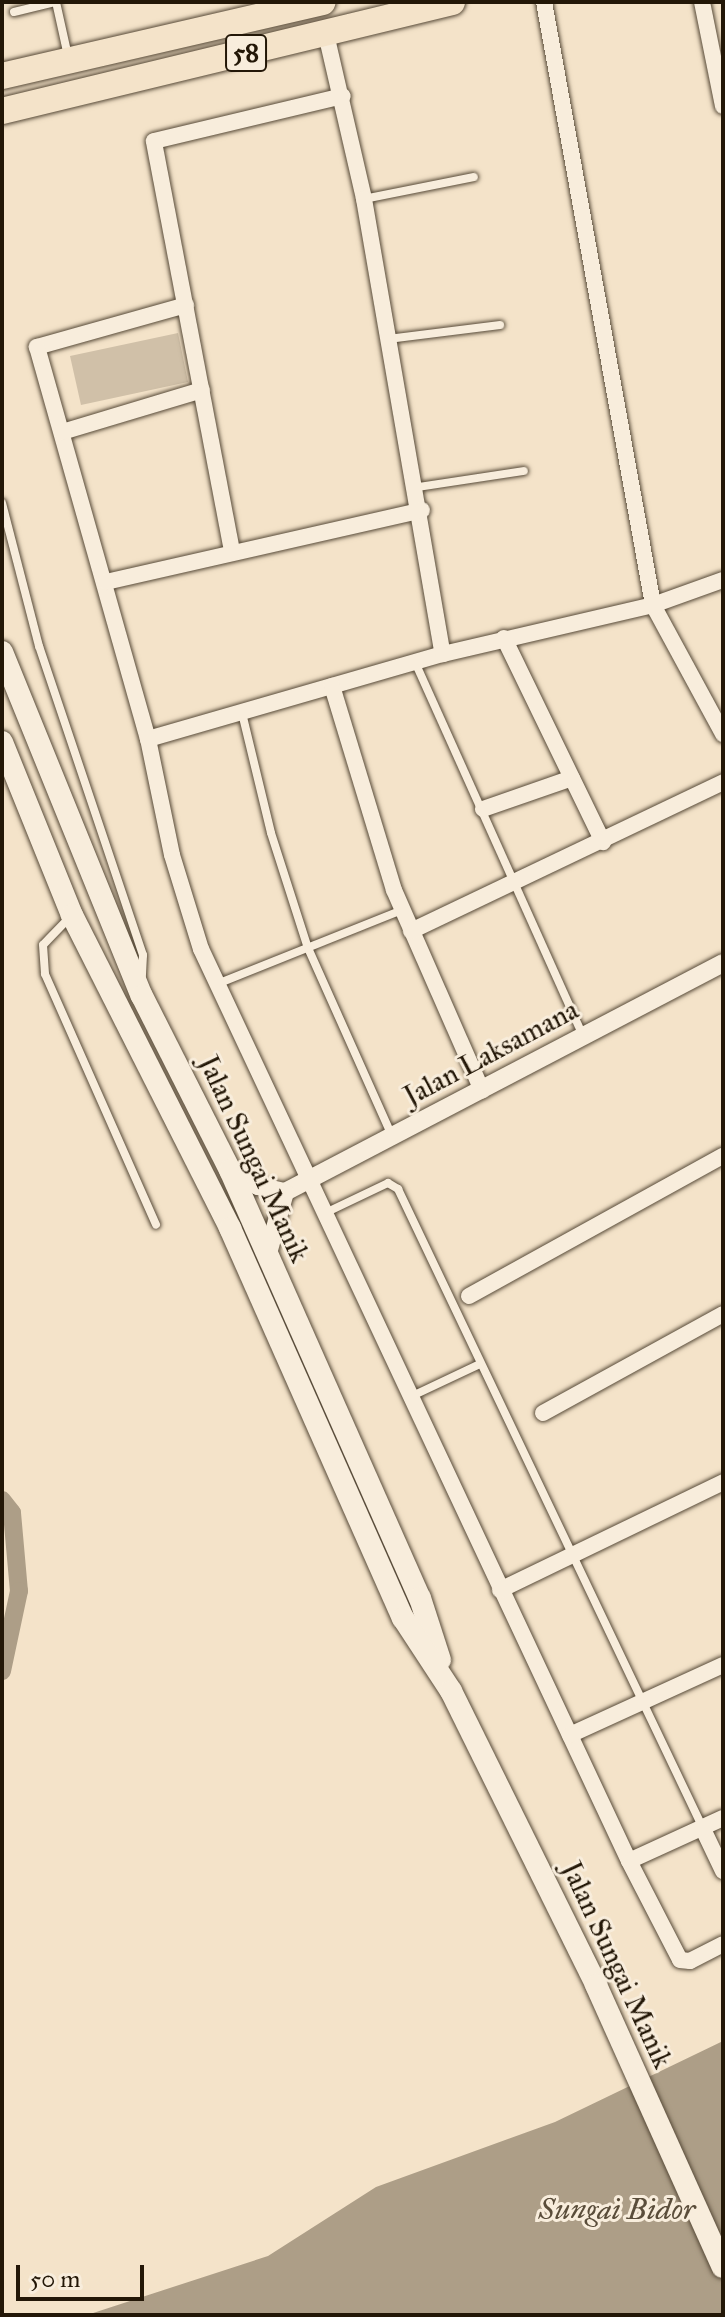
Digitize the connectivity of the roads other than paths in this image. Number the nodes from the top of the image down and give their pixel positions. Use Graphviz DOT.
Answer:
graph roads {
  1 [pos="56,2"];
  2 [pos="323,2"];
  3 [pos="452,2"];
  4 [pos="544,2"];
  5 [pos="702,2"];
  6 [pos="14,12"];
  7 [pos="326,34"];
  8 [pos="69,60"];
  9 [pos="2,76"];
  10 [pos="343,96"];
  11 [pos="723,106"];
  12 [pos="2,111"];
  13 [pos="474,177"];
  14 [pos="364,199"];
  15 [pos="186,305"];
  16 [pos="500,325"];
  17 [pos="388,339"];
  18 [pos="202,390"];
  19 [pos="62,432"];
  20 [pos="524,471"];
  21 [pos="418,487"];
  22 [pos="2,503"];
  23 [pos="422,510"];
  24 [pos="232,551"];
  25 [pos="723,580"];
  26 [pos="106,582"];
  27 [pos="653,605"];
  28 [pos="504,638"];
  29 [pos="2,652"];
  30 [pos="443,654"];
  31 [pos="415,661"];
  32 [pos="332,686"];
  33 [pos="241,708"];
  34 [pos="723,734"];
  35 [pos="148,739"];
  36 [pos="2,742"];
  37 [pos="572,778"];
  38 [pos="723,782"];
  39 [pos="483,809"];
  40 [pos="603,842"];
  41 [pos="516,883"];
  42 [pos="402,910"];
  43 [pos="72,915"];
  44 [pos="411,931"];
  45 [pos="308,948"];
  46 [pos="723,963"];
  47 [pos="217,984"];
  48 [pos="142,996"];
  49 [pos="583,1036"];
  50 [pos="482,1090"];
  51 [pos="392,1137"];
  52 [pos="723,1156"];
  53 [pos="230,1170"];
  54 [pos="308,1182"];
  55 [pos="285,1192"];
  56 [pos="323,1214"];
  57 [pos="156,1224"];
  58 [pos="267,1257"];
  59 [pos="469,1296"];
  60 [pos="723,1314"];
  61 [pos="480,1364"];
  62 [pos="410,1397"];
  63 [pos="543,1413"];
  64 [pos="723,1482"];
  65 [pos="570,1556"];
  66 [pos="500,1590"];
  67 [pos="723,1665"];
  68 [pos="451,1691"];
  69 [pos="641,1703"];
  70 [pos="570,1735"];
  71 [pos="723,1818"];
  72 [pos="702,1827"];
  73 [pos="629,1861"];
  74 [pos="723,1871"];
  75 [pos="723,1944"];
  76 [pos="723,2267"];
  1 -- 6 [label="lane"];
  1 -- 8 [label="lane"];
  2 -- 8 [label="highway, 58"];
  3 -- 7 [label="highway, 58"];
  4 -- 27 [label="street"];
  5 -- 11 [label="street"];
  7 -- 10 [label="street"];
  7 -- 12 [label="highway, 58"];
  8 -- 9 [label="highway, 58"];
  10 -- 14 [label="street"];
  10 -- 15 [label="street"];
  13 -- 14 [label="lane"];
  14 -- 17 [label="street"];
  15 -- 18 [label="street"];
  15 -- 19 [label="street"];
  16 -- 17 [label="lane"];
  17 -- 21 [label="street"];
  18 -- 19 [label="street"];
  18 -- 24 [label="street"];
  19 -- 26 [label="street"];
  20 -- 21 [label="lane"];
  21 -- 23 [label="street"];
  22 -- 48 [label="lane"];
  23 -- 24 [label="street"];
  23 -- 30 [label="street"];
  24 -- 26 [label="street"];
  25 -- 27 [label="street"];
  26 -- 35 [label="street"];
  27 -- 28 [label="street"];
  27 -- 34 [label="street"];
  28 -- 30 [label="street"];
  28 -- 37 [label="street"];
  29 -- 48 [label="main road, Jalan Sungai Manik"];
  30 -- 31 [label="street"];
  31 -- 32 [label="street"];
  31 -- 39 [label="lane"];
  32 -- 33 [label="street"];
  32 -- 42 [label="street"];
  33 -- 35 [label="street"];
  33 -- 45 [label="lane"];
  35 -- 47 [label="street"];
  36 -- 43 [label="main road, Jalan Sungai Manik"];
  37 -- 39 [label="street"];
  37 -- 40 [label="street"];
  38 -- 40 [label="street"];
  39 -- 41 [label="lane"];
  40 -- 41 [label="street"];
  41 -- 44 [label="street"];
  41 -- 49 [label="lane"];
  42 -- 44 [label="street"];
  42 -- 45 [label="lane"];
  43 -- 57 [label="lane"];
  43 -- 68 [label="main road, Jalan Sungai Manik"];
  44 -- 50 [label="street"];
  45 -- 47 [label="lane"];
  45 -- 51 [label="lane"];
  46 -- 49 [label="street, Jalan Laksamana"];
  47 -- 54 [label="street"];
  48 -- 53 [label="main road, Jalan Sungai Manik"];
  49 -- 50 [label="street, Jalan Laksamana"];
  50 -- 51 [label="street, Jalan Laksamana"];
  51 -- 54 [label="street, Jalan Laksamana"];
  52 -- 59 [label="street"];
  53 -- 55 [label="street"];
  53 -- 58 [label="main road, Jalan Sungai Manik"];
  54 -- 55 [label="street, Jalan Laksamana"];
  54 -- 56 [label="street"];
  55 -- 58 [label="street"];
  56 -- 61 [label="lane"];
  56 -- 62 [label="street"];
  58 -- 68 [label="main road, Jalan Sungai Manik"];
  60 -- 63 [label="street"];
  61 -- 62 [label="lane"];
  61 -- 65 [label="lane"];
  62 -- 66 [label="street"];
  64 -- 65 [label="street"];
  65 -- 66 [label="street"];
  65 -- 69 [label="lane"];
  66 -- 70 [label="street"];
  67 -- 69 [label="street"];
  68 -- 76 [label="main road, Jalan Sungai Manik"];
  69 -- 70 [label="street"];
  69 -- 72 [label="lane"];
  70 -- 73 [label="street"];
  71 -- 72 [label="street"];
  72 -- 73 [label="street"];
  72 -- 74 [label="street"];
  73 -- 75 [label="street"];
}
